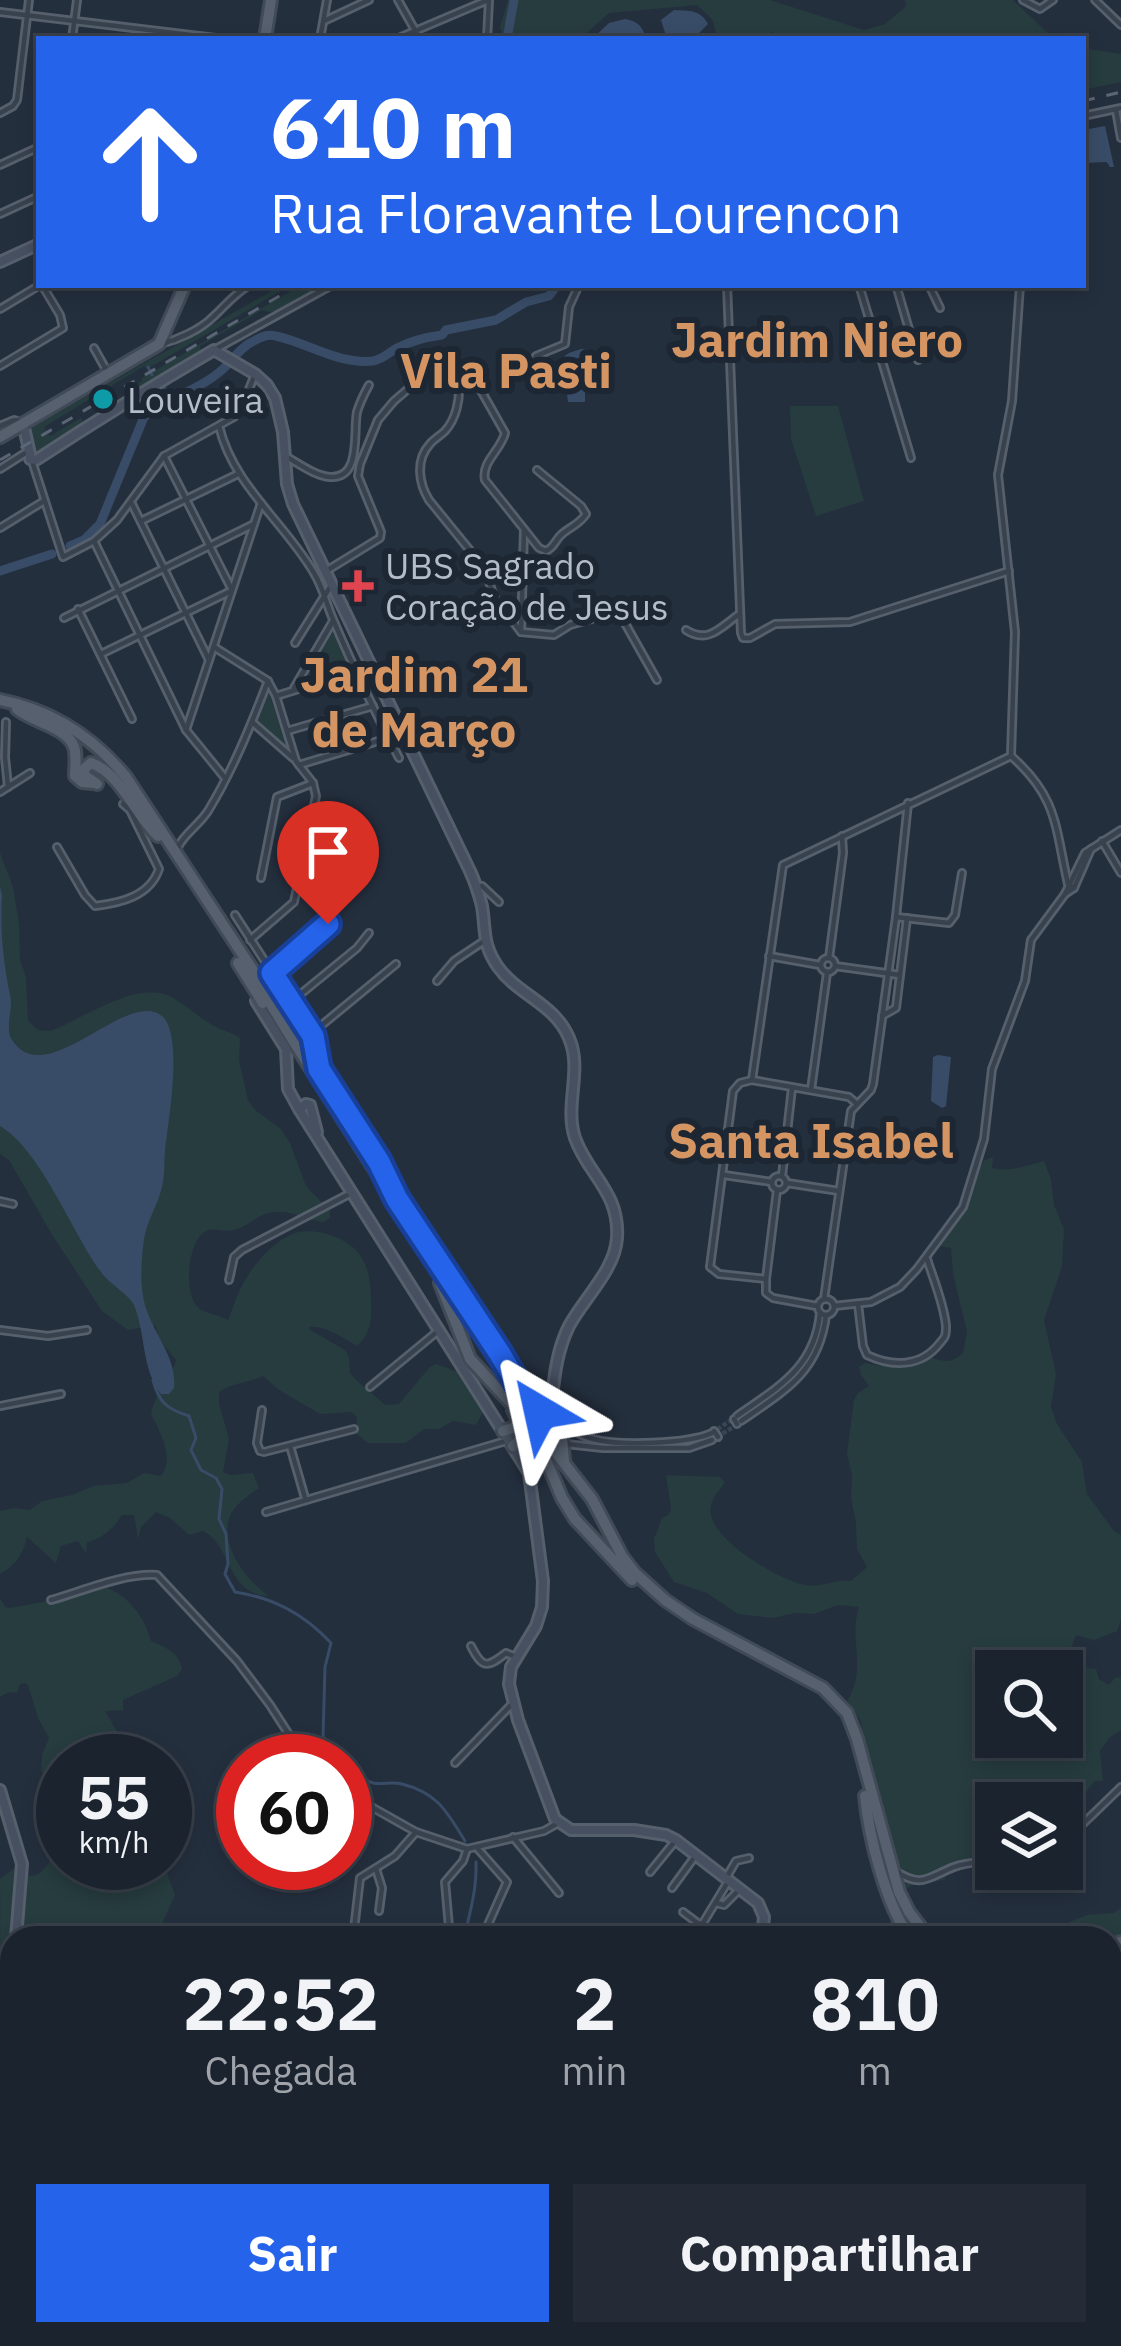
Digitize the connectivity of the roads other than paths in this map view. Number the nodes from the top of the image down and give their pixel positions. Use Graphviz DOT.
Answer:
graph roads {
  1 [pos="29,0"];
  2 [pos="77,0"];
  3 [pos="271,0"];
  4 [pos="327,0"];
  5 [pos="369,0"];
  6 [pos="398,0"];
  7 [pos="489,0"];
  8 [pos="1024,0"];
  9 [pos="1053,0"];
  10 [pos="1095,0"];
  11 [pos="1117,0"];
  12 [pos="1107,11"];
  13 [pos="0,12"];
  14 [pos="27,16"];
  15 [pos="74,21"];
  16 [pos="324,21"];
  17 [pos="1121,25"];
  18 [pos="123,28"];
  19 [pos="416,30"];
  20 [pos="72,36"];
  21 [pos="122,36"];
  22 [pos="169,36"];
  23 [pos="266,36"];
  24 [pos="321,36"];
  25 [pos="403,36"];
  26 [pos="418,36"];
  27 [pos="487,36"];
  28 [pos="0,109"];
  29 [pos="1118,109"];
  30 [pos="1086,115"];
  31 [pos="1121,138"];
  32 [pos="36,148"];
  33 [pos="0,165"];
  34 [pos="36,197"];
  35 [pos="0,214"];
  36 [pos="36,245"];
  37 [pos="0,262"];
  38 [pos="36,288"];
  39 [pos="43,288"];
  40 [pos="184,288"];
  41 [pos="245,288"];
  42 [pos="327,288"];
  43 [pos="578,288"];
  44 [pos="727,288"];
  45 [pos="860,288"];
  46 [pos="897,288"];
  47 [pos="930,288"];
  48 [pos="1020,288"];
  49 [pos="0,308"];
  50 [pos="940,308"];
  51 [pos="165,339"];
  52 [pos="94,348"];
  53 [pos="214,350"];
  54 [pos="918,360"];
  55 [pos="0,366"];
  56 [pos="108,374"];
  57 [pos="254,374"];
  58 [pos="527,375"];
  59 [pos="459,384"];
  60 [pos="369,385"];
  61 [pos="22,423"];
  62 [pos="0,426"];
  63 [pos="219,426"];
  64 [pos="0,436"];
  65 [pos="35,454"];
  66 [pos="164,456"];
  67 [pos="285,456"];
  68 [pos="911,458"];
  69 [pos="0,469"];
  70 [pos="537,470"];
  71 [pos="238,474"];
  72 [pos="187,500"];
  73 [pos="44,501"];
  74 [pos="261,503"];
  75 [pos="131,504"];
  76 [pos="141,521"];
  77 [pos="254,524"];
  78 [pos="0,528"];
  79 [pos="524,529"];
  80 [pos="94,542"];
  81 [pos="210,545"];
  82 [pos="164,568"];
  83 [pos="326,571"];
  84 [pos="1009,571"];
  85 [pos="328,589"];
  86 [pos="118,590"];
  87 [pos="232,591"];
  88 [pos="340,602"];
  89 [pos="329,608"];
  90 [pos="78,609"];
  91 [pos="741,613"];
  92 [pos="186,614"];
  93 [pos="64,617"];
  94 [pos="333,620"];
  95 [pos="686,630"];
  96 [pos="521,632"];
  97 [pos="140,637"];
  98 [pos="295,643"];
  99 [pos="214,646"];
  100 [pos="101,654"];
  101 [pos="209,660"];
  102 [pos="358,670"];
  103 [pos="657,680"];
  104 [pos="268,681"];
  105 [pos="293,691"];
  106 [pos="276,696"];
  107 [pos="0,702"];
  108 [pos="373,706"];
  109 [pos="17,709"];
  110 [pos="132,718"];
  111 [pos="6,722"];
  112 [pos="252,722"];
  113 [pos="186,730"];
  114 [pos="287,730"];
  115 [pos="388,738"];
  116 [pos="1011,756"];
  117 [pos="399,758"];
  118 [pos="297,763"];
  119 [pos="31,773"];
  120 [pos="126,777"];
  121 [pos="225,778"];
  122 [pos="313,783"];
  123 [pos="8,788"];
  124 [pos="0,792"];
  125 [pos="908,803"];
  126 [pos="123,804"];
  127 [pos="349,822"];
  128 [pos="1121,830"];
  129 [pos="158,836"];
  130 [pos="842,836"];
  131 [pos="183,838"];
  132 [pos="1102,841"];
  133 [pos="57,847"];
  134 [pos="179,859"];
  135 [pos="962,873"];
  136 [pos="1121,873"];
  137 [pos="261,878"];
  138 [pos="476,886"];
  139 [pos="1071,886"];
  140 [pos="499,902"];
  141 [pos="235,915"];
  142 [pos="896,917"];
  143 [pos="907,918"];
  144 [pos="369,933"];
  145 [pos="250,940"];
  146 [pos="484,940"];
  147 [pos="769,956"];
  148 [pos="829,958"];
  149 [pos="396,964"];
  150 [pos="820,964"];
  151 [pos="240,966"];
  152 [pos="835,966"];
  153 [pos="272,973"];
  154 [pos="827,973"];
  155 [pos="887,973"];
  156 [pos="900,975"];
  157 [pos="437,981"];
  158 [pos="262,984"];
  159 [pos="291,1003"];
  160 [pos="883,1016"];
  161 [pos="311,1034"];
  162 [pos="297,1035"];
  163 [pos="319,1069"];
  164 [pos="752,1081"];
  165 [pos="792,1088"];
  166 [pos="811,1090"];
  167 [pos="856,1104"];
  168 [pos="722,1175"];
  169 [pos="782,1176"];
  170 [pos="772,1182"];
  171 [pos="787,1183"];
  172 [pos="777,1190"];
  173 [pos="839,1191"];
  174 [pos="353,1192"];
  175 [pos="0,1201"];
  176 [pos="13,1204"];
  177 [pos="926,1257"];
  178 [pos="766,1279"];
  179 [pos="229,1280"];
  180 [pos="824,1299"];
  181 [pos="858,1304"];
  182 [pos="834,1306"];
  183 [pos="821,1312"];
  184 [pos="0,1330"];
  185 [pos="86,1330"];
  186 [pos="438,1330"];
  187 [pos="511,1377"];
  188 [pos="370,1387"];
  189 [pos="61,1394"];
  190 [pos="552,1394"];
  191 [pos="508,1399"];
  192 [pos="0,1406"];
  193 [pos="262,1410"];
  194 [pos="543,1414"];
  195 [pos="737,1420"];
  196 [pos="561,1425"];
  197 [pos="354,1429"];
  198 [pos="508,1439"];
  199 [pos="290,1446"];
  200 [pos="562,1448"];
  201 [pos="565,1465"];
  202 [pos="560,1493"];
  203 [pos="306,1500"];
  204 [pos="266,1512"];
  205 [pos="51,1600"];
  206 [pos="471,1646"];
  207 [pos="516,1657"];
  208 [pos="512,1704"];
  209 [pos="289,1734"];
  210 [pos="455,1763"];
  211 [pos="1121,1787"];
  212 [pos="0,1790"];
  213 [pos="865,1796"];
  214 [pos="372,1807"];
  215 [pos="558,1823"];
  216 [pos="1083,1824"];
  217 [pos="416,1832"];
  218 [pos="513,1837"];
  219 [pos="676,1840"];
  220 [pos="478,1849"];
  221 [pos="466,1850"];
  222 [pos="696,1855"];
  223 [pos="748,1858"];
  224 [pos="975,1863"];
  225 [pos="891,1867"];
  226 [pos="376,1869"];
  227 [pos="650,1872"];
  228 [pos="728,1879"];
  229 [pos="672,1888"];
  230 [pos="740,1888"];
  231 [pos="559,1893"];
  232 [pos="716,1903"];
  233 [pos="379,1911"];
  234 [pos="683,1912"];
  235 [pos="899,1920"];
  236 [pos="17,1926"];
  237 [pos="354,1926"];
  238 [pos="449,1926"];
  239 [pos="487,1926"];
  240 [pos="763,1926"];
  241 [pos="897,1926"];
  242 [pos="903,1926"];
  243 [pos="910,1926"];
  244 [pos="920,1926"];
  1 -- 14 [label="street"];
  2 -- 15 [label="street"];
  3 -- 23 [label="main road"];
  4 -- 16 [label="street"];
  5 -- 16 [label="street"];
  6 -- 19 [label="street"];
  7 -- 19 [label="street"];
  7 -- 27 [label="street"];
  8 -- 9 [label="street"];
  10 -- 12 [label="street"];
  11 -- 12 [label="street"];
  12 -- 17 [label="street"];
  13 -- 14 [label="street"];
  14 -- 15 [label="street"];
  14 -- 28 [label="street"];
  15 -- 18 [label="street"];
  15 -- 20 [label="street"];
  16 -- 24 [label="street"];
  18 -- 21 [label="street"];
  18 -- 22 [label="street"];
  19 -- 25 [label="street"];
  19 -- 26 [label="street"];
  29 -- 30 [label="street"];
  29 -- 31 [label="street"];
  32 -- 33 [label="street"];
  34 -- 35 [label="street"];
  36 -- 37 [label="main road"];
  38 -- 49 [label="street"];
  39 -- 55 [label="street"];
  40 -- 51 [label="main road"];
  41 -- 51 [label="street"];
  42 -- 53 [label="street"];
  43 -- 58 [label="street"];
  44 -- 91 [label="street"];
  45 -- 68 [label="street"];
  46 -- 54 [label="street"];
  47 -- 50 [label="street"];
  48 -- 84 [label="street"];
  51 -- 56 [label="main road"];
  52 -- 56 [label="street"];
  53 -- 57 [label="main road"];
  53 -- 65 [label="main road"];
  56 -- 61 [label="main road"];
  57 -- 63 [label="street"];
  57 -- 67 [label="main road"];
  59 -- 79 [label="street"];
  59 -- 83 [label="street"];
  59 -- 96 [label="street"];
  60 -- 67 [label="street"];
  61 -- 62 [label="street"];
  61 -- 64 [label="main road"];
  61 -- 65 [label="main road"];
  63 -- 66 [label="street"];
  63 -- 71 [label="street"];
  65 -- 69 [label="street"];
  65 -- 73 [label="street"];
  66 -- 72 [label="street"];
  66 -- 75 [label="street"];
  67 -- 83 [label="main road"];
  70 -- 79 [label="street"];
  71 -- 72 [label="street"];
  71 -- 74 [label="street"];
  72 -- 76 [label="street"];
  72 -- 81 [label="street"];
  73 -- 78 [label="street"];
  73 -- 80 [label="street"];
  74 -- 77 [label="street"];
  74 -- 85 [label="street"];
  75 -- 76 [label="street"];
  75 -- 80 [label="street"];
  76 -- 82 [label="street"];
  77 -- 81 [label="street"];
  77 -- 87 [label="street"];
  79 -- 96 [label="street"];
  80 -- 86 [label="street"];
  81 -- 82 [label="street"];
  81 -- 87 [label="street"];
  82 -- 86 [label="street"];
  82 -- 92 [label="street"];
  83 -- 85 [label="main road"];
  84 -- 91 [label="street"];
  84 -- 116 [label="street"];
  85 -- 88 [label="main road"];
  85 -- 89 [label="street"];
  85 -- 98 [label="street"];
  86 -- 90 [label="street"];
  86 -- 97 [label="street"];
  87 -- 92 [label="street"];
  87 -- 99 [label="street"];
  88 -- 89 [label="street"];
  88 -- 138 [label="main road"];
  89 -- 94 [label="street"];
  90 -- 93 [label="street"];
  90 -- 100 [label="street"];
  91 -- 95 [label="street"];
  92 -- 97 [label="street"];
  92 -- 101 [label="street"];
  94 -- 102 [label="street"];
  94 -- 105 [label="street"];
  96 -- 103 [label="street"];
  97 -- 100 [label="street"];
  97 -- 113 [label="street"];
  99 -- 101 [label="street"];
  99 -- 104 [label="street"];
  100 -- 110 [label="street"];
  101 -- 113 [label="street"];
  102 -- 105 [label="street"];
  102 -- 108 [label="street"];
  104 -- 106 [label="street"];
  104 -- 112 [label="street"];
  105 -- 106 [label="street"];
  106 -- 114 [label="street"];
  107 -- 109 [label="main road"];
  107 -- 120 [label="main road"];
  108 -- 114 [label="street"];
  108 -- 115 [label="street"];
  109 -- 129 [label="main road"];
  109 -- 129 [label="main road"];
  111 -- 123 [label="street"];
  112 -- 118 [label="street"];
  112 -- 121 [label="street"];
  113 -- 121 [label="street"];
  114 -- 118 [label="street"];
  115 -- 117 [label="street"];
  115 -- 118 [label="street"];
  116 -- 125 [label="street"];
  116 -- 139 [label="street"];
  118 -- 122 [label="street"];
  119 -- 123 [label="street"];
  120 -- 131 [label="street"];
  120 -- 134 [label="main road"];
  121 -- 131 [label="street"];
  122 -- 137 [label="street"];
  122 -- 145 [label="street"];
  123 -- 124 [label="street"];
  125 -- 130 [label="street"];
  125 -- 142 [label="street"];
  126 -- 133 [label="street"];
  127 -- 153 [label="street"];
  128 -- 132 [label="street"];
  129 -- 151 [label="main road"];
  130 -- 147 [label="street"];
  130 -- 148 [label="street"];
  131 -- 134 [label="street"];
  132 -- 136 [label="street"];
  132 -- 139 [label="street"];
  134 -- 158 [label="main road"];
  135 -- 143 [label="street"];
  138 -- 140 [label="street"];
  138 -- 146 [label="main road"];
  139 -- 177 [label="street"];
  141 -- 145 [label="street"];
  142 -- 143 [label="street"];
  142 -- 155 [label="street"];
  143 -- 156 [label="street"];
  144 -- 159 [label="street"];
  145 -- 153 [label="street"];
  146 -- 157 [label="street"];
  146 -- 190 [label="main road"];
  147 -- 150 [label="street"];
  147 -- 164 [label="street"];
  148 -- 150 [label="street"];
  148 -- 152 [label="street"];
  149 -- 161 [label="street"];
  150 -- 154 [label="street"];
  151 -- 174 [label="main road"];
  151 -- 191 [label="main road"];
  152 -- 154 [label="street"];
  152 -- 155 [label="street"];
  153 -- 159 [label="street"];
  154 -- 166 [label="street"];
  155 -- 156 [label="street"];
  155 -- 160 [label="street"];
  156 -- 160 [label="street"];
  158 -- 162 [label="main road"];
  158 -- 187 [label="main road"];
  159 -- 161 [label="street"];
  160 -- 167 [label="street"];
  161 -- 162 [label="street"];
  161 -- 163 [label="street"];
  162 -- 163 [label="main road"];
  163 -- 187 [label="main road"];
  164 -- 165 [label="street"];
  164 -- 168 [label="street"];
  165 -- 166 [label="street"];
  165 -- 169 [label="street"];
  166 -- 167 [label="street"];
  167 -- 173 [label="street"];
  168 -- 170 [label="street"];
  168 -- 178 [label="street"];
  169 -- 170 [label="street"];
  169 -- 171 [label="street"];
  170 -- 172 [label="street"];
  171 -- 172 [label="street"];
  171 -- 173 [label="street"];
  172 -- 178 [label="street"];
  173 -- 180 [label="street"];
  174 -- 179 [label="street"];
  174 -- 186 [label="main road"];
  175 -- 176 [label="street"];
  177 -- 181 [label="street"];
  177 -- 181 [label="street"];
  178 -- 183 [label="street"];
  180 -- 182 [label="street"];
  180 -- 183 [label="street"];
  181 -- 182 [label="street"];
  182 -- 183 [label="street"];
  183 -- 195 [label="street"];
  184 -- 185 [label="street"];
  186 -- 188 [label="street"];
  186 -- 198 [label="main road"];
  187 -- 191 [label="main road"];
  187 -- 194 [label="main road"];
  187 -- 201 [label="main road"];
  189 -- 192 [label="street"];
  190 -- 194 [label="main road"];
  190 -- 196 [label="main road"];
  191 -- 198 [label="main road"];
  191 -- 202 [label="main road"];
  193 -- 199 [label="street"];
  194 -- 196 [label="main road"];
  196 -- 200 [label="main road"];
  196 -- 200 [label="street"];
  197 -- 199 [label="street"];
  198 -- 202 [label="main road"];
  198 -- 203 [label="street"];
  198 -- 207 [label="main road"];
  199 -- 203 [label="street"];
  200 -- 201 [label="main road"];
  201 -- 202 [label="main road"];
  201 -- 225 [label="main road"];
  202 -- 213 [label="main road"];
  203 -- 204 [label="street"];
  205 -- 209 [label="street"];
  206 -- 207 [label="street"];
  207 -- 208 [label="main road"];
  208 -- 210 [label="street"];
  208 -- 215 [label="main road"];
  211 -- 216 [label="street"];
  212 -- 236 [label="main road"];
  213 -- 235 [label="main road"];
  213 -- 243 [label="main road"];
  214 -- 217 [label="street"];
  215 -- 218 [label="street"];
  215 -- 219 [label="main road"];
  217 -- 221 [label="street"];
  217 -- 226 [label="street"];
  218 -- 220 [label="street"];
  218 -- 231 [label="street"];
  219 -- 222 [label="main road"];
  219 -- 227 [label="street"];
  220 -- 221 [label="street"];
  220 -- 239 [label="street"];
  221 -- 238 [label="street"];
  222 -- 228 [label="main road"];
  222 -- 229 [label="street"];
  223 -- 228 [label="street"];
  224 -- 225 [label="street"];
  225 -- 244 [label="main road"];
  226 -- 233 [label="street"];
  226 -- 237 [label="street"];
  228 -- 230 [label="main road"];
  228 -- 232 [label="street"];
  230 -- 232 [label="street"];
  230 -- 240 [label="main road"];
  232 -- 234 [label="street"];
  235 -- 241 [label="main road"];
  235 -- 242 [label="main road"];
}
